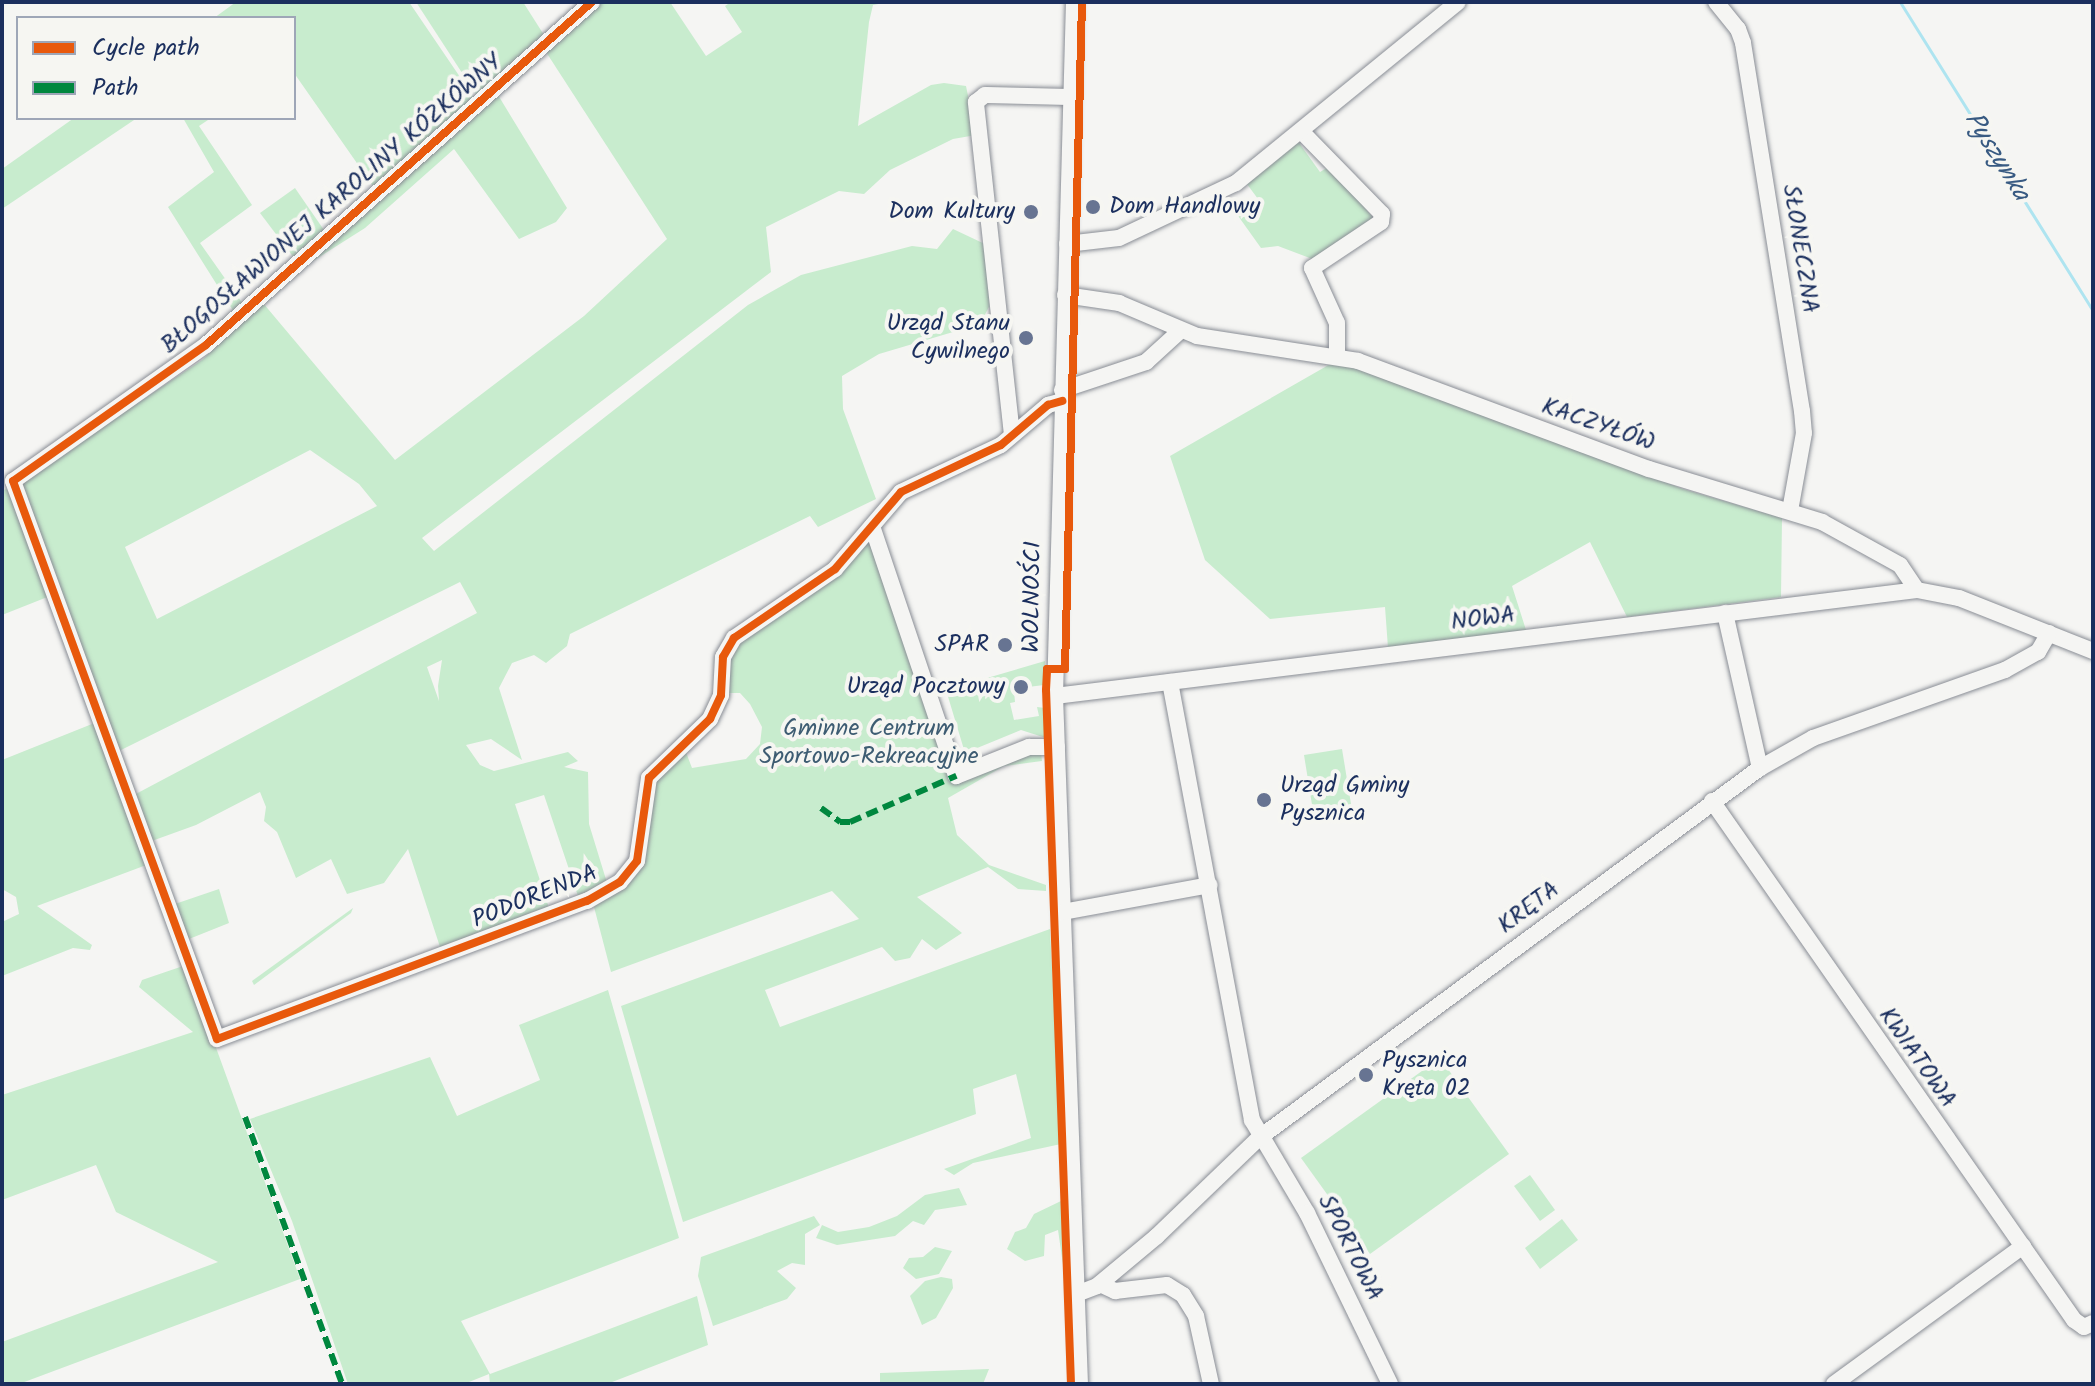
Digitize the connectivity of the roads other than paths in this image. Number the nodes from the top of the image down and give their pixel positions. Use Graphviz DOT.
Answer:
graph roads {
  1 [pos="592,2"];
  2 [pos="1074,2"];
  3 [pos="1458,2"];
  4 [pos="1716,2"];
  5 [pos="1071,97"];
  6 [pos="1301,131"];
  7 [pos="1067,244"];
  8 [pos="1065,295"];
  9 [pos="1181,330"];
  10 [pos="1337,357"];
  11 [pos="1062,395"];
  12 [pos="1012,435"];
  13 [pos="1790,511"];
  14 [pos="872,526"];
  15 [pos="1917,590"];
  16 [pos="1725,613"];
  17 [pos="2049,633"];
  18 [pos="2093,651"];
  19 [pos="1170,682"];
  20 [pos="1055,696"];
  21 [pos="1057,747"];
  22 [pos="1760,768"];
  23 [pos="1712,801"];
  24 [pos="1210,885"];
  25 [pos="1063,912"];
  26 [pos="217,1039"];
  27 [pos="1259,1138"];
  28 [pos="2023,1246"];
  29 [pos="1100,1284"];
  30 [pos="1079,1293"];
  31 [pos="2093,1323"];
  32 [pos="1080,1384"];
  33 [pos="1211,1384"];
  34 [pos="1390,1384"];
  35 [pos="1834,1384"];
  1 -- 26 [label="street, BŁOGOSŁAWIONEJ KAROLINY KÓZKÓWNY"];
  2 -- 5 [label="street, WOLNOŚCI"];
  3 -- 6 [label="street"];
  4 -- 13 [label="street, SŁONECZNA"];
  5 -- 7 [label="street, WOLNOŚCI"];
  5 -- 12 [label="street"];
  6 -- 7 [label="street"];
  6 -- 10 [label="street"];
  7 -- 8 [label="street, WOLNOŚCI"];
  8 -- 9 [label="street, KACZYŁÓW"];
  8 -- 11 [label="street, WOLNOŚCI"];
  9 -- 10 [label="street, KACZYŁÓW"];
  9 -- 11 [label="street, PODORENDA"];
  10 -- 13 [label="street, KACZYŁÓW"];
  11 -- 12 [label="street, PODORENDA"];
  11 -- 20 [label="street, WOLNOŚCI"];
  12 -- 14 [label="street, PODORENDA"];
  13 -- 15 [label="street, KACZYŁÓW"];
  14 -- 21 [label="street"];
  14 -- 26 [label="street, PODORENDA"];
  15 -- 16 [label="street, NOWA"];
  15 -- 17 [label="street"];
  16 -- 19 [label="street, NOWA"];
  16 -- 22 [label="street"];
  17 -- 18 [label="street"];
  17 -- 22 [label="street, KRĘTA"];
  19 -- 20 [label="street, NOWA"];
  19 -- 24 [label="street"];
  20 -- 21 [label="street, WOLNOŚCI"];
  21 -- 25 [label="street, WOLNOŚCI"];
  22 -- 23 [label="street, KRĘTA"];
  23 -- 27 [label="street, KRĘTA"];
  23 -- 28 [label="street, KWIATOWA"];
  24 -- 25 [label="street"];
  24 -- 27 [label="street"];
  25 -- 30 [label="street, WOLNOŚCI"];
  27 -- 29 [label="street, KRĘTA"];
  27 -- 34 [label="street, SPORTOWA"];
  28 -- 31 [label="street, KWIATOWA"];
  28 -- 35 [label="street"];
  29 -- 30 [label="street, KRĘTA"];
  29 -- 33 [label="street"];
  30 -- 32 [label="street, WOLNOŚCI"];
}
